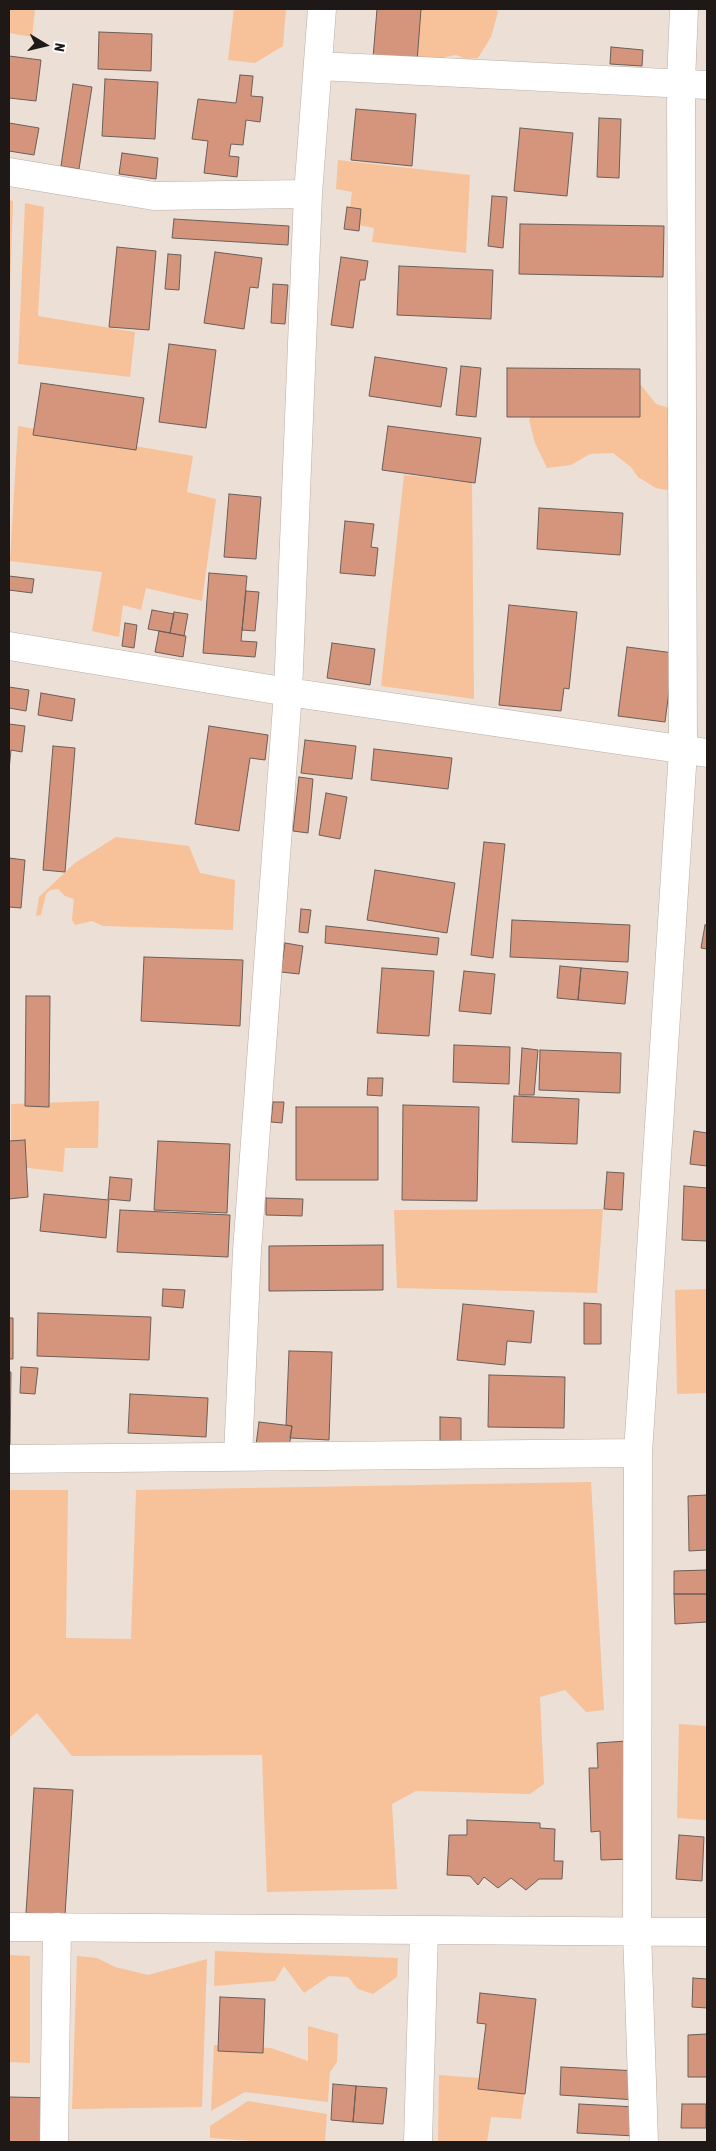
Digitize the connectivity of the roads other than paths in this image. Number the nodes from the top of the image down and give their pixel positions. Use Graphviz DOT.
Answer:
graph roads {
  1 [pos="322,9"];
  2 [pos="684,9"];
  3 [pos="318,66"];
  4 [pos="694,83"];
  5 [pos="9,172"];
  6 [pos="308,194"];
  7 [pos="9,646"];
  8 [pos="288,692"];
  9 [pos="695,752"];
  10 [pos="638,1453"];
  11 [pos="238,1456"];
  12 [pos="9,1459"];
  13 [pos="9,1927"];
  14 [pos="57,1927"];
  15 [pos="424,1931"];
  16 [pos="637,1931"];
  17 [pos="707,1932"];
  18 [pos="54,2142"];
  19 [pos="418,2142"];
  20 [pos="644,2142"];
  1 -- 3 [label="street"];
  2 -- 4 [label="street"];
  3 -- 4 [label="street"];
  3 -- 6 [label="street"];
  4 -- 9 [label="street"];
  5 -- 6 [label="street"];
  6 -- 8 [label="street"];
  7 -- 8 [label="street"];
  8 -- 9 [label="street"];
  8 -- 11 [label="street"];
  9 -- 10 [label="street"];
  10 -- 11 [label="street"];
  10 -- 16 [label="street"];
  11 -- 12 [label="street"];
  13 -- 14 [label="street"];
  14 -- 15 [label="street"];
  14 -- 18 [label="street"];
  15 -- 16 [label="street"];
  15 -- 19 [label="street"];
  16 -- 17 [label="street"];
  16 -- 20 [label="street"];
}
